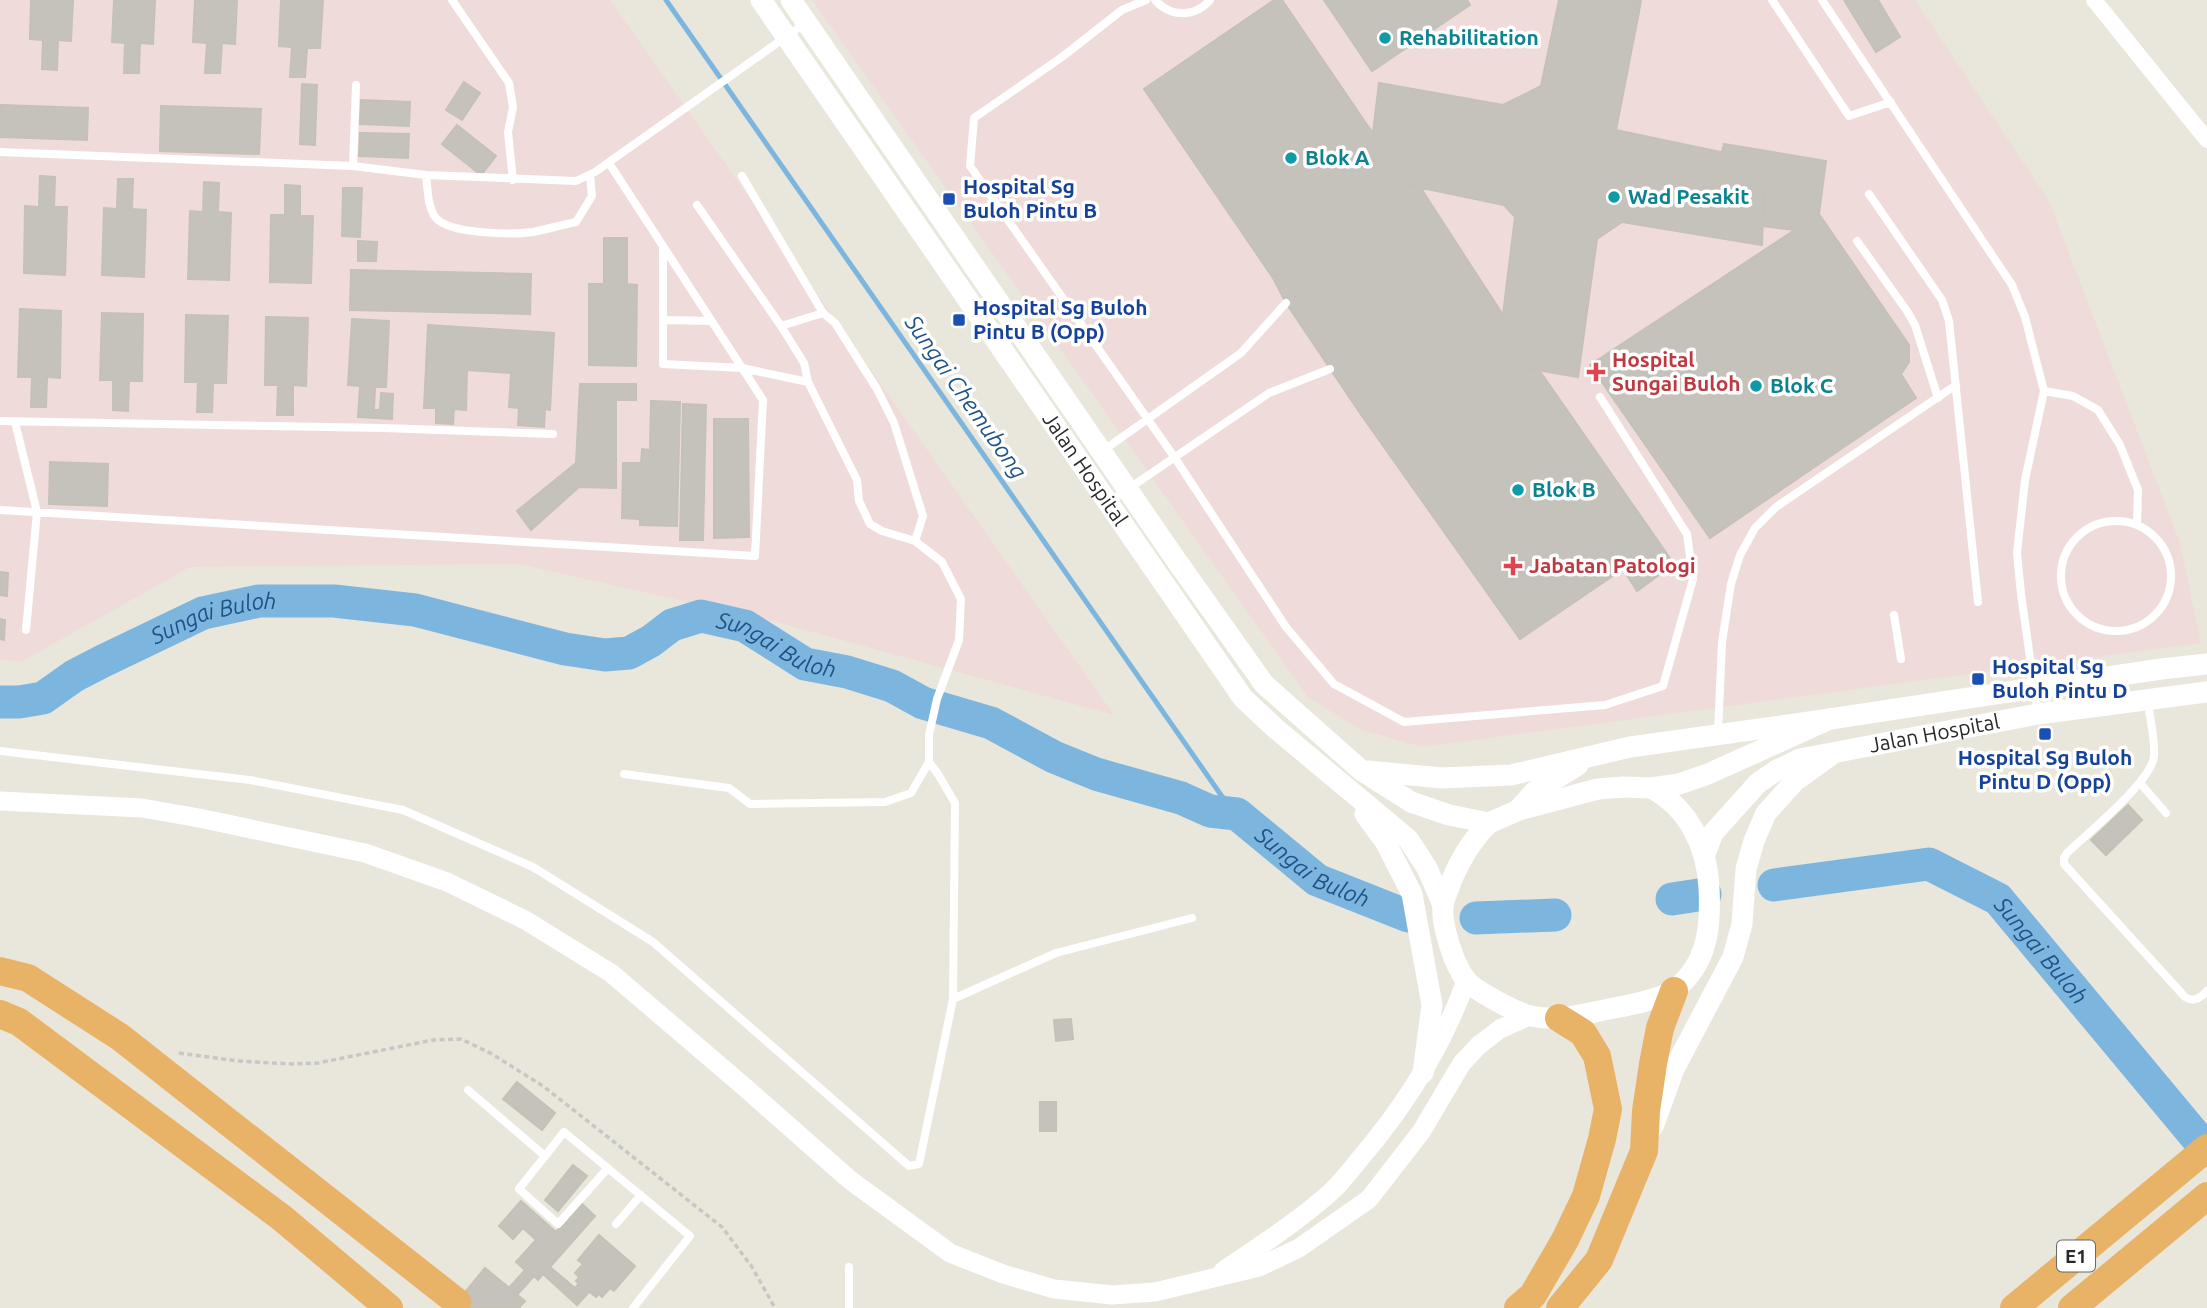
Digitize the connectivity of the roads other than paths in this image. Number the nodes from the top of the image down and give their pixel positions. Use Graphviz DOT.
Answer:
graph roads {
  1 [pos="452,0"];
  2 [pos="761,0"];
  3 [pos="791,0"];
  4 [pos="1146,0"];
  5 [pos="1154,0"];
  6 [pos="1209,0"];
  7 [pos="1772,0"];
  8 [pos="1822,0"];
  9 [pos="2094,0"];
  10 [pos="806,22"];
  11 [pos="786,36"];
  12 [pos="356,85"];
  13 [pos="1891,102"];
  14 [pos="2207,140"];
  15 [pos="0,152"];
  16 [pos="609,163"];
  17 [pos="353,166"];
  18 [pos="426,175"];
  19 [pos="590,175"];
  20 [pos="742,176"];
  21 [pos="513,180"];
  22 [pos="1869,194"];
  23 [pos="697,205"];
  24 [pos="1857,240"];
  25 [pos="663,249"];
  26 [pos="1286,303"];
  27 [pos="823,313"];
  28 [pos="665,320"];
  29 [pos="711,321"];
  30 [pos="781,326"];
  31 [pos="742,368"];
  32 [pos="1330,369"];
  33 [pos="808,382"];
  34 [pos="1956,385"];
  35 [pos="2044,391"];
  36 [pos="1600,397"];
  37 [pos="1938,398"];
  38 [pos="1147,418"];
  39 [pos="0,421"];
  40 [pos="15,422"];
  41 [pos="553,434"];
  42 [pos="1102,451"];
  43 [pos="1175,458"];
  44 [pos="1082,465"];
  45 [pos="1128,490"];
  46 [pos="1107,503"];
  47 [pos="0,510"];
  48 [pos="37,512"];
  49 [pos="2137,524"];
  50 [pos="915,541"];
  51 [pos="1978,601"];
  52 [pos="1894,615"];
  53 [pos="26,630"];
  54 [pos="1901,659"];
  55 [pos="2207,664"];
  56 [pos="2035,688"];
  57 [pos="2207,692"];
  58 [pos="2147,699"];
  59 [pos="2038,714"];
  60 [pos="1830,719"];
  61 [pos="1718,736"];
  62 [pos="0,751"];
  63 [pos="1837,751"];
  64 [pos="1591,757"];
  65 [pos="929,762"];
  66 [pos="1362,771"];
  67 [pos="624,774"];
  68 [pos="2140,783"];
  69 [pos="1345,786"];
  70 [pos="1651,788"];
  71 [pos="0,802"];
  72 [pos="1519,810"];
  73 [pos="2166,813"];
  74 [pos="1489,823"];
  75 [pos="1705,854"];
  76 [pos="1443,905"];
  77 [pos="1192,918"];
  78 [pos="0,971"];
  79 [pos="1466,981"];
  80 [pos="1674,991"];
  81 [pos="2207,991"];
  82 [pos="953,999"];
  83 [pos="0,1014"];
  84 [pos="1530,1016"];
  85 [pos="1559,1018"];
  86 [pos="1423,1073"];
  87 [pos="468,1090"];
  88 [pos="2207,1148"];
  89 [pos="1644,1151"];
  90 [pos="545,1156"];
  91 [pos="608,1168"];
  92 [pos="641,1195"];
  93 [pos="2207,1196"];
  94 [pos="616,1224"];
  95 [pos="849,1266"];
  96 [pos="1213,1278"];
  97 [pos="457,1302"];
  98 [pos="389,1308"];
  99 [pos="633,1308"];
  100 [pos="849,1308"];
  101 [pos="1518,1308"];
  102 [pos="1560,1308"];
  103 [pos="2014,1308"];
  104 [pos="2072,1308"];
  1 -- 21 [label="lane"];
  2 -- 11 [label="main road, Jalan Hospital"];
  3 -- 10 [label="main road, Jalan Hospital"];
  4 -- 38 [label="lane"];
  5 -- 6 [label="lane"];
  7 -- 13 [label="lane"];
  8 -- 13 [label="lane"];
  9 -- 14 [label="street"];
  10 -- 11 [label="lane"];
  10 -- 42 [label="main road, Jalan Hospital"];
  11 -- 16 [label="lane"];
  11 -- 44 [label="main road, Jalan Hospital"];
  12 -- 17 [label="lane"];
  13 -- 35 [label="lane"];
  15 -- 17 [label="lane"];
  16 -- 19 [label="lane"];
  16 -- 25 [label="lane"];
  17 -- 18 [label="lane"];
  18 -- 19 [label="lane"];
  18 -- 21 [label="lane"];
  19 -- 21 [label="lane"];
  20 -- 27 [label="lane"];
  22 -- 34 [label="lane"];
  23 -- 30 [label="lane"];
  24 -- 37 [label="lane"];
  25 -- 28 [label="lane"];
  25 -- 29 [label="lane"];
  26 -- 38 [label="lane"];
  27 -- 30 [label="lane"];
  27 -- 50 [label="lane"];
  28 -- 29 [label="lane"];
  28 -- 31 [label="lane"];
  29 -- 31 [label="lane"];
  30 -- 33 [label="lane"];
  31 -- 33 [label="lane"];
  31 -- 48 [label="lane"];
  32 -- 43 [label="lane"];
  33 -- 50 [label="lane"];
  34 -- 37 [label="lane"];
  34 -- 51 [label="lane"];
  35 -- 49 [label="lane"];
  35 -- 56 [label="lane"];
  36 -- 43 [label="lane"];
  37 -- 61 [label="lane"];
  38 -- 42 [label="lane"];
  38 -- 43 [label="lane"];
  39 -- 40 [label="lane"];
  40 -- 41 [label="lane"];
  40 -- 48 [label="lane"];
  42 -- 44 [label="lane"];
  42 -- 45 [label="main road, Jalan Hospital"];
  43 -- 45 [label="lane"];
  44 -- 46 [label="main road, Jalan Hospital"];
  45 -- 46 [label="lane"];
  45 -- 66 [label="main road, Jalan Hospital"];
  46 -- 69 [label="main road, Jalan Hospital"];
  47 -- 48 [label="lane"];
  48 -- 53 [label="lane"];
  49 -- 49 [label="lane"];
  50 -- 65 [label="lane"];
  52 -- 54 [label="lane"];
  55 -- 56 [label="main road, Jalan Hospital"];
  56 -- 59 [label="lane"];
  56 -- 60 [label="main road, Jalan Hospital"];
  57 -- 58 [label="main road, Jalan Hospital"];
  58 -- 59 [label="main road, Jalan Hospital"];
  58 -- 68 [label="lane"];
  59 -- 63 [label="main road, Jalan Hospital"];
  60 -- 61 [label="main road, Jalan Hospital"];
  60 -- 70 [label="main road, Jalan Hospital"];
  61 -- 64 [label="main road, Jalan Hospital"];
  62 -- 82 [label="lane"];
  63 -- 75 [label="main road, Jalan Hospital"];
  63 -- 89 [label="main road"];
  64 -- 66 [label="main road, Jalan Hospital"];
  64 -- 72 [label="main road"];
  65 -- 67 [label="lane"];
  65 -- 82 [label="lane"];
  66 -- 74 [label="main road, Jalan Hospital"];
  68 -- 73 [label="lane"];
  68 -- 81 [label="lane"];
  69 -- 76 [label="main road, Jalan Hospital"];
  69 -- 86 [label="main road"];
  70 -- 72 [label="main road, Jalan Hospital"];
  70 -- 75 [label="main road"];
  71 -- 96 [label="street"];
  72 -- 74 [label="main road, Jalan Hospital"];
  74 -- 76 [label="main road"];
  75 -- 80 [label="main road"];
  76 -- 79 [label="main road"];
  77 -- 82 [label="lane"];
  78 -- 97 [label="highway"];
  79 -- 84 [label="main road"];
  79 -- 86 [label="street"];
  80 -- 85 [label="main road"];
  80 -- 89 [label="highway"];
  83 -- 98 [label="highway"];
  84 -- 85 [label="main road"];
  84 -- 96 [label="street"];
  85 -- 101 [label="highway"];
  86 -- 96 [label="street"];
  87 -- 90 [label="lane"];
  88 -- 103 [label="highway, E1"];
  89 -- 102 [label="highway"];
  90 -- 91 [label="lane"];
  90 -- 91 [label="lane"];
  91 -- 92 [label="lane"];
  92 -- 94 [label="lane"];
  92 -- 99 [label="lane"];
  93 -- 104 [label="highway, E1"];
  95 -- 100 [label="lane"];
}
